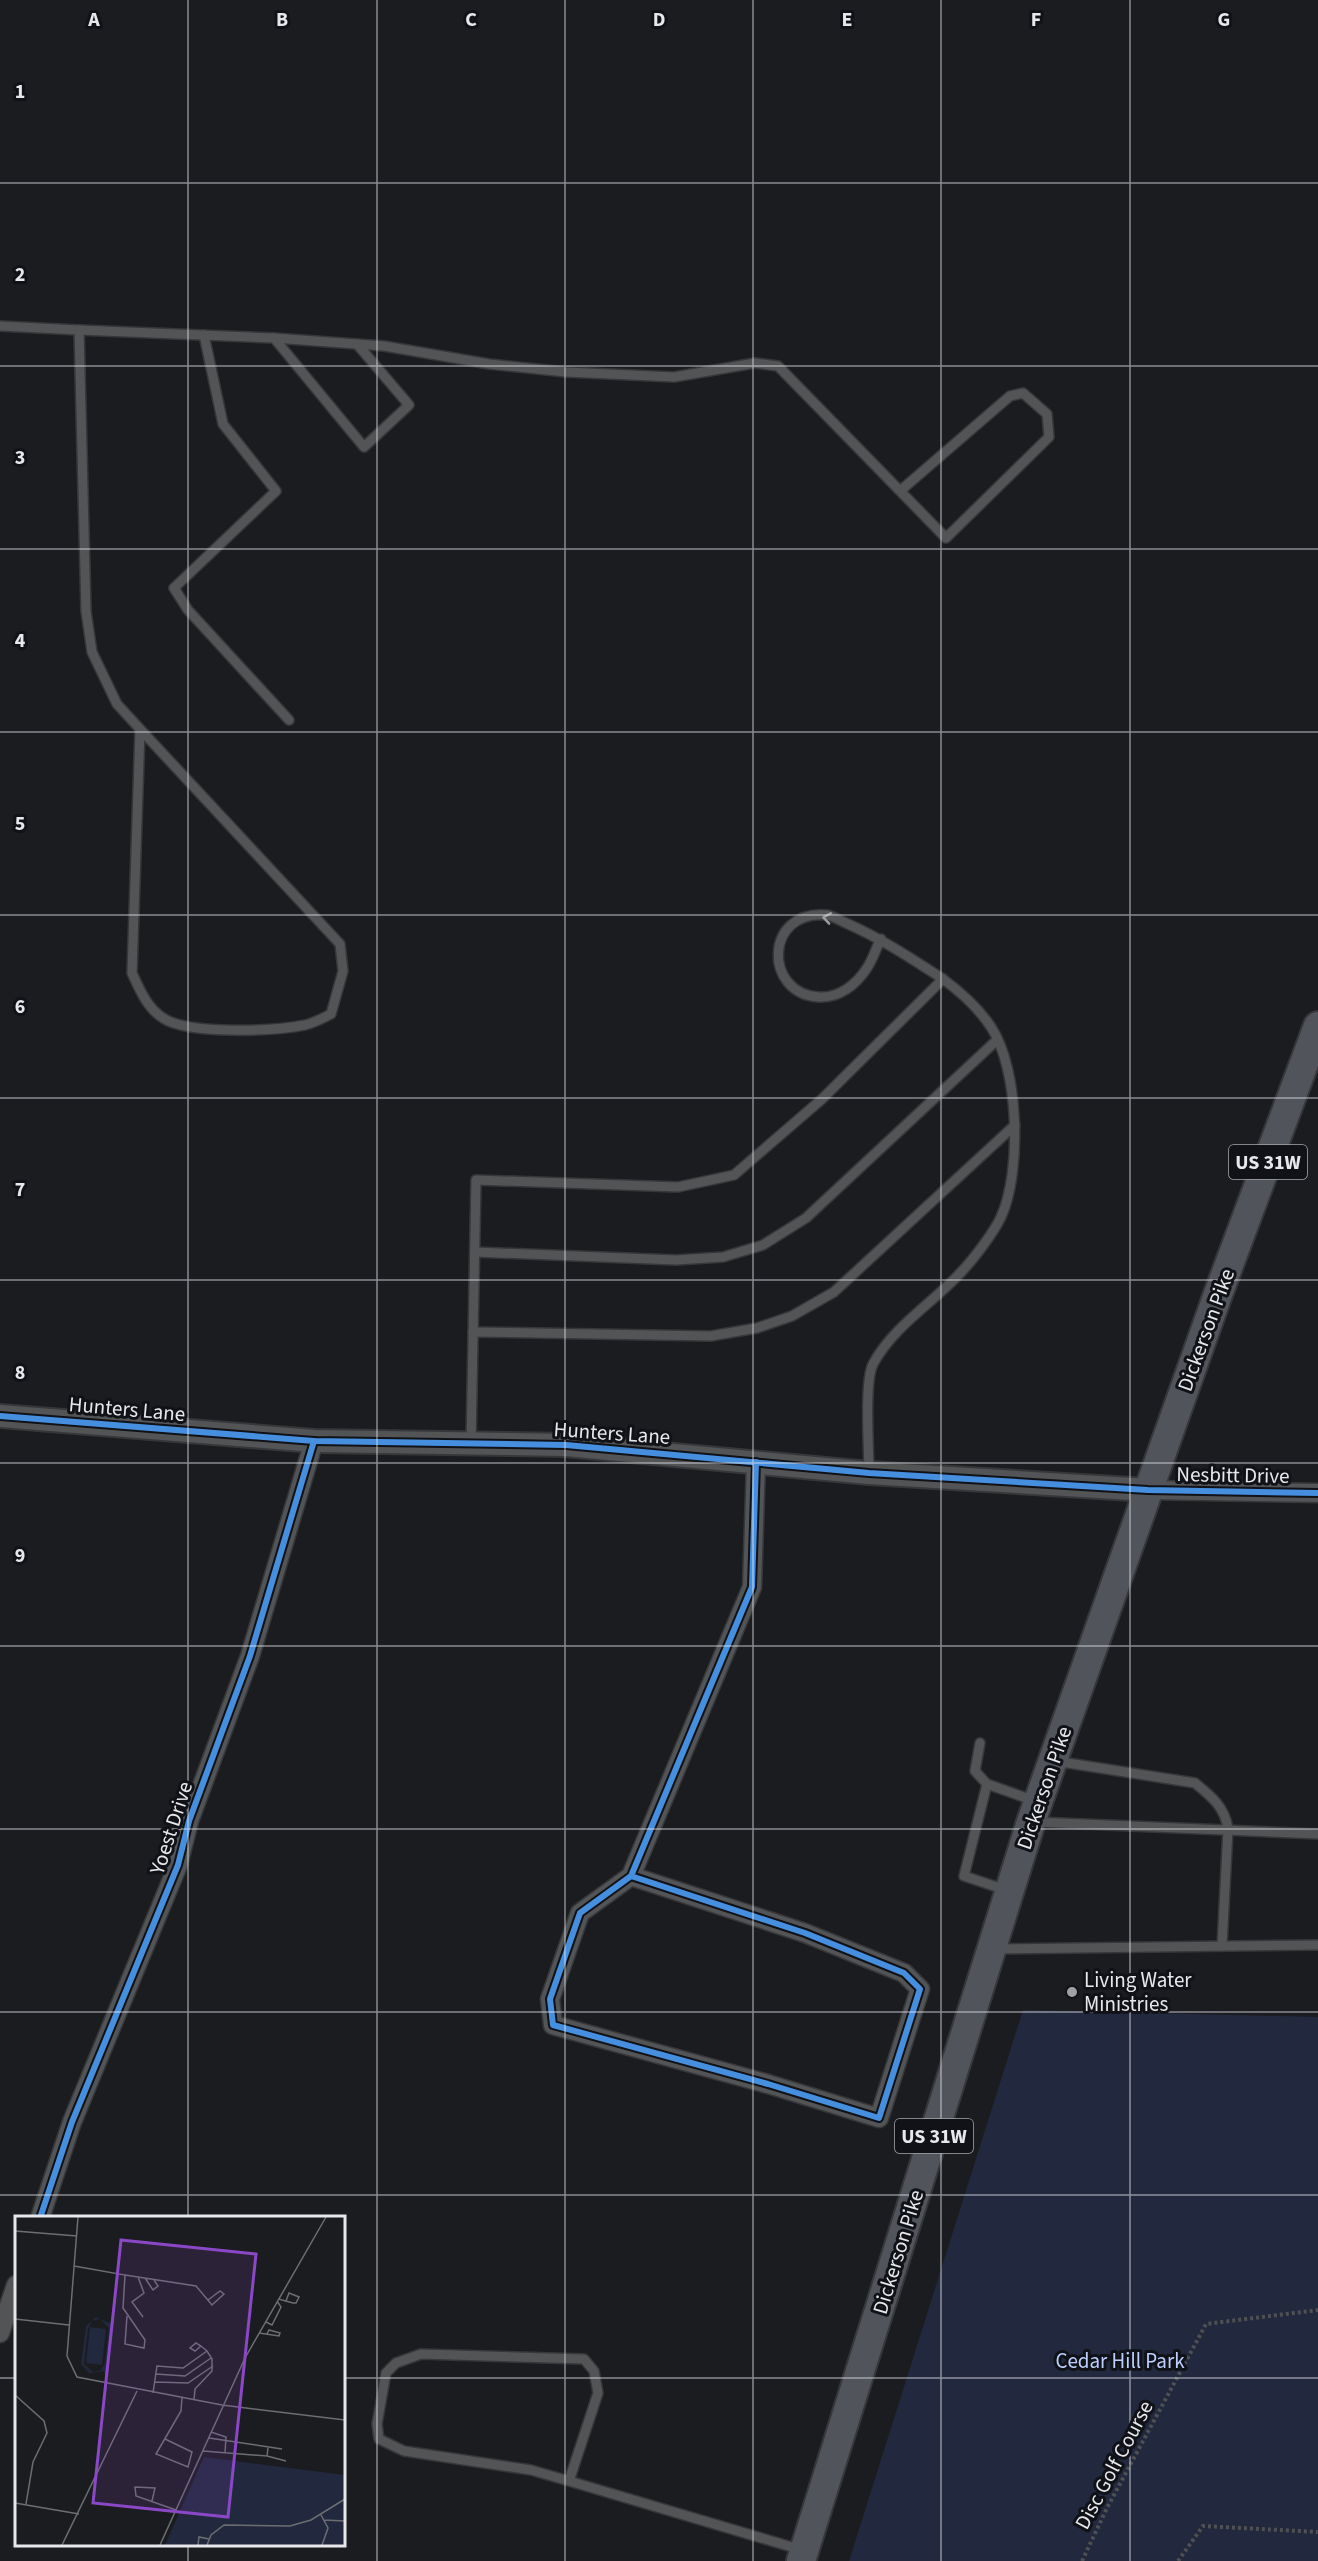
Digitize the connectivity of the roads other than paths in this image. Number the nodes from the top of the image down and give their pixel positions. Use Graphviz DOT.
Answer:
graph roads {
  1 [pos="0,326"];
  2 [pos="79,330"];
  3 [pos="204,335"];
  4 [pos="274,338"];
  5 [pos="357,344"];
  6 [pos="900,491"];
  7 [pos="289,720"];
  8 [pos="140,729"];
  9 [pos="881,939"];
  10 [pos="943,979"];
  11 [pos="1318,1026"];
  12 [pos="997,1040"];
  13 [pos="1015,1125"];
  14 [pos="475,1252"];
  15 [pos="473,1332"];
  16 [pos="0,1416"];
  17 [pos="314,1441"];
  18 [pos="471,1444"];
  19 [pos="756,1462"];
  20 [pos="869,1473"];
  21 [pos="1148,1490"];
  22 [pos="1318,1492"];
  23 [pos="980,1743"];
  24 [pos="1053,1760"];
  25 [pos="987,1784"];
  26 [pos="1035,1812"];
  27 [pos="1228,1829"];
  28 [pos="1318,1834"];
  29 [pos="631,1876"];
  30 [pos="1010,1892"];
  31 [pos="1318,1945"];
  32 [pos="1222,1946"];
  33 [pos="992,1949"];
  34 [pos="40,2216"];
  35 [pos="15,2288"];
  36 [pos="0,2333"];
  37 [pos="569,2481"];
  38 [pos="802,2556"];
  1 -- 2 [label="lane"];
  2 -- 3 [label="lane"];
  2 -- 8 [label="lane"];
  3 -- 4 [label="lane"];
  3 -- 7 [label="lane"];
  4 -- 5 [label="lane"];
  4 -- 5 [label="lane"];
  5 -- 6 [label="lane"];
  6 -- 6 [label="lane"];
  8 -- 8 [label="lane"];
  9 -- 9 [label="lane, one-way"];
  9 -- 10 [label="lane"];
  10 -- 12 [label="lane"];
  10 -- 14 [label="lane"];
  11 -- 21 [label="main road, Dickerson Pike / US 31W"];
  12 -- 13 [label="lane"];
  12 -- 14 [label="lane"];
  13 -- 15 [label="lane"];
  13 -- 20 [label="lane"];
  14 -- 15 [label="lane"];
  15 -- 18 [label="lane"];
  16 -- 17 [label="street, Hunters Lane"];
  17 -- 18 [label="street, Hunters Lane"];
  17 -- 34 [label="street, Yoest Drive"];
  18 -- 19 [label="street, Hunters Lane"];
  19 -- 20 [label="street, Hunters Lane"];
  19 -- 29 [label="street"];
  20 -- 21 [label="street, Hunters Lane"];
  21 -- 22 [label="street, Nesbitt Drive"];
  21 -- 24 [label="main road, Dickerson Pike / US 31W"];
  23 -- 25 [label="lane"];
  24 -- 26 [label="main road, Dickerson Pike / US 31W"];
  24 -- 27 [label="lane"];
  25 -- 26 [label="lane"];
  25 -- 30 [label="lane"];
  26 -- 27 [label="lane"];
  26 -- 30 [label="main road, Dickerson Pike / US 31W"];
  27 -- 28 [label="lane"];
  27 -- 32 [label="lane"];
  29 -- 29 [label="street"];
  30 -- 33 [label="main road, Dickerson Pike / US 31W"];
  31 -- 32 [label="lane"];
  32 -- 33 [label="lane"];
  33 -- 38 [label="main road, Dickerson Pike / US 31W"];
  35 -- 36 [label="street"];
  37 -- 37 [label="lane"];
  37 -- 38 [label="lane"];
}
